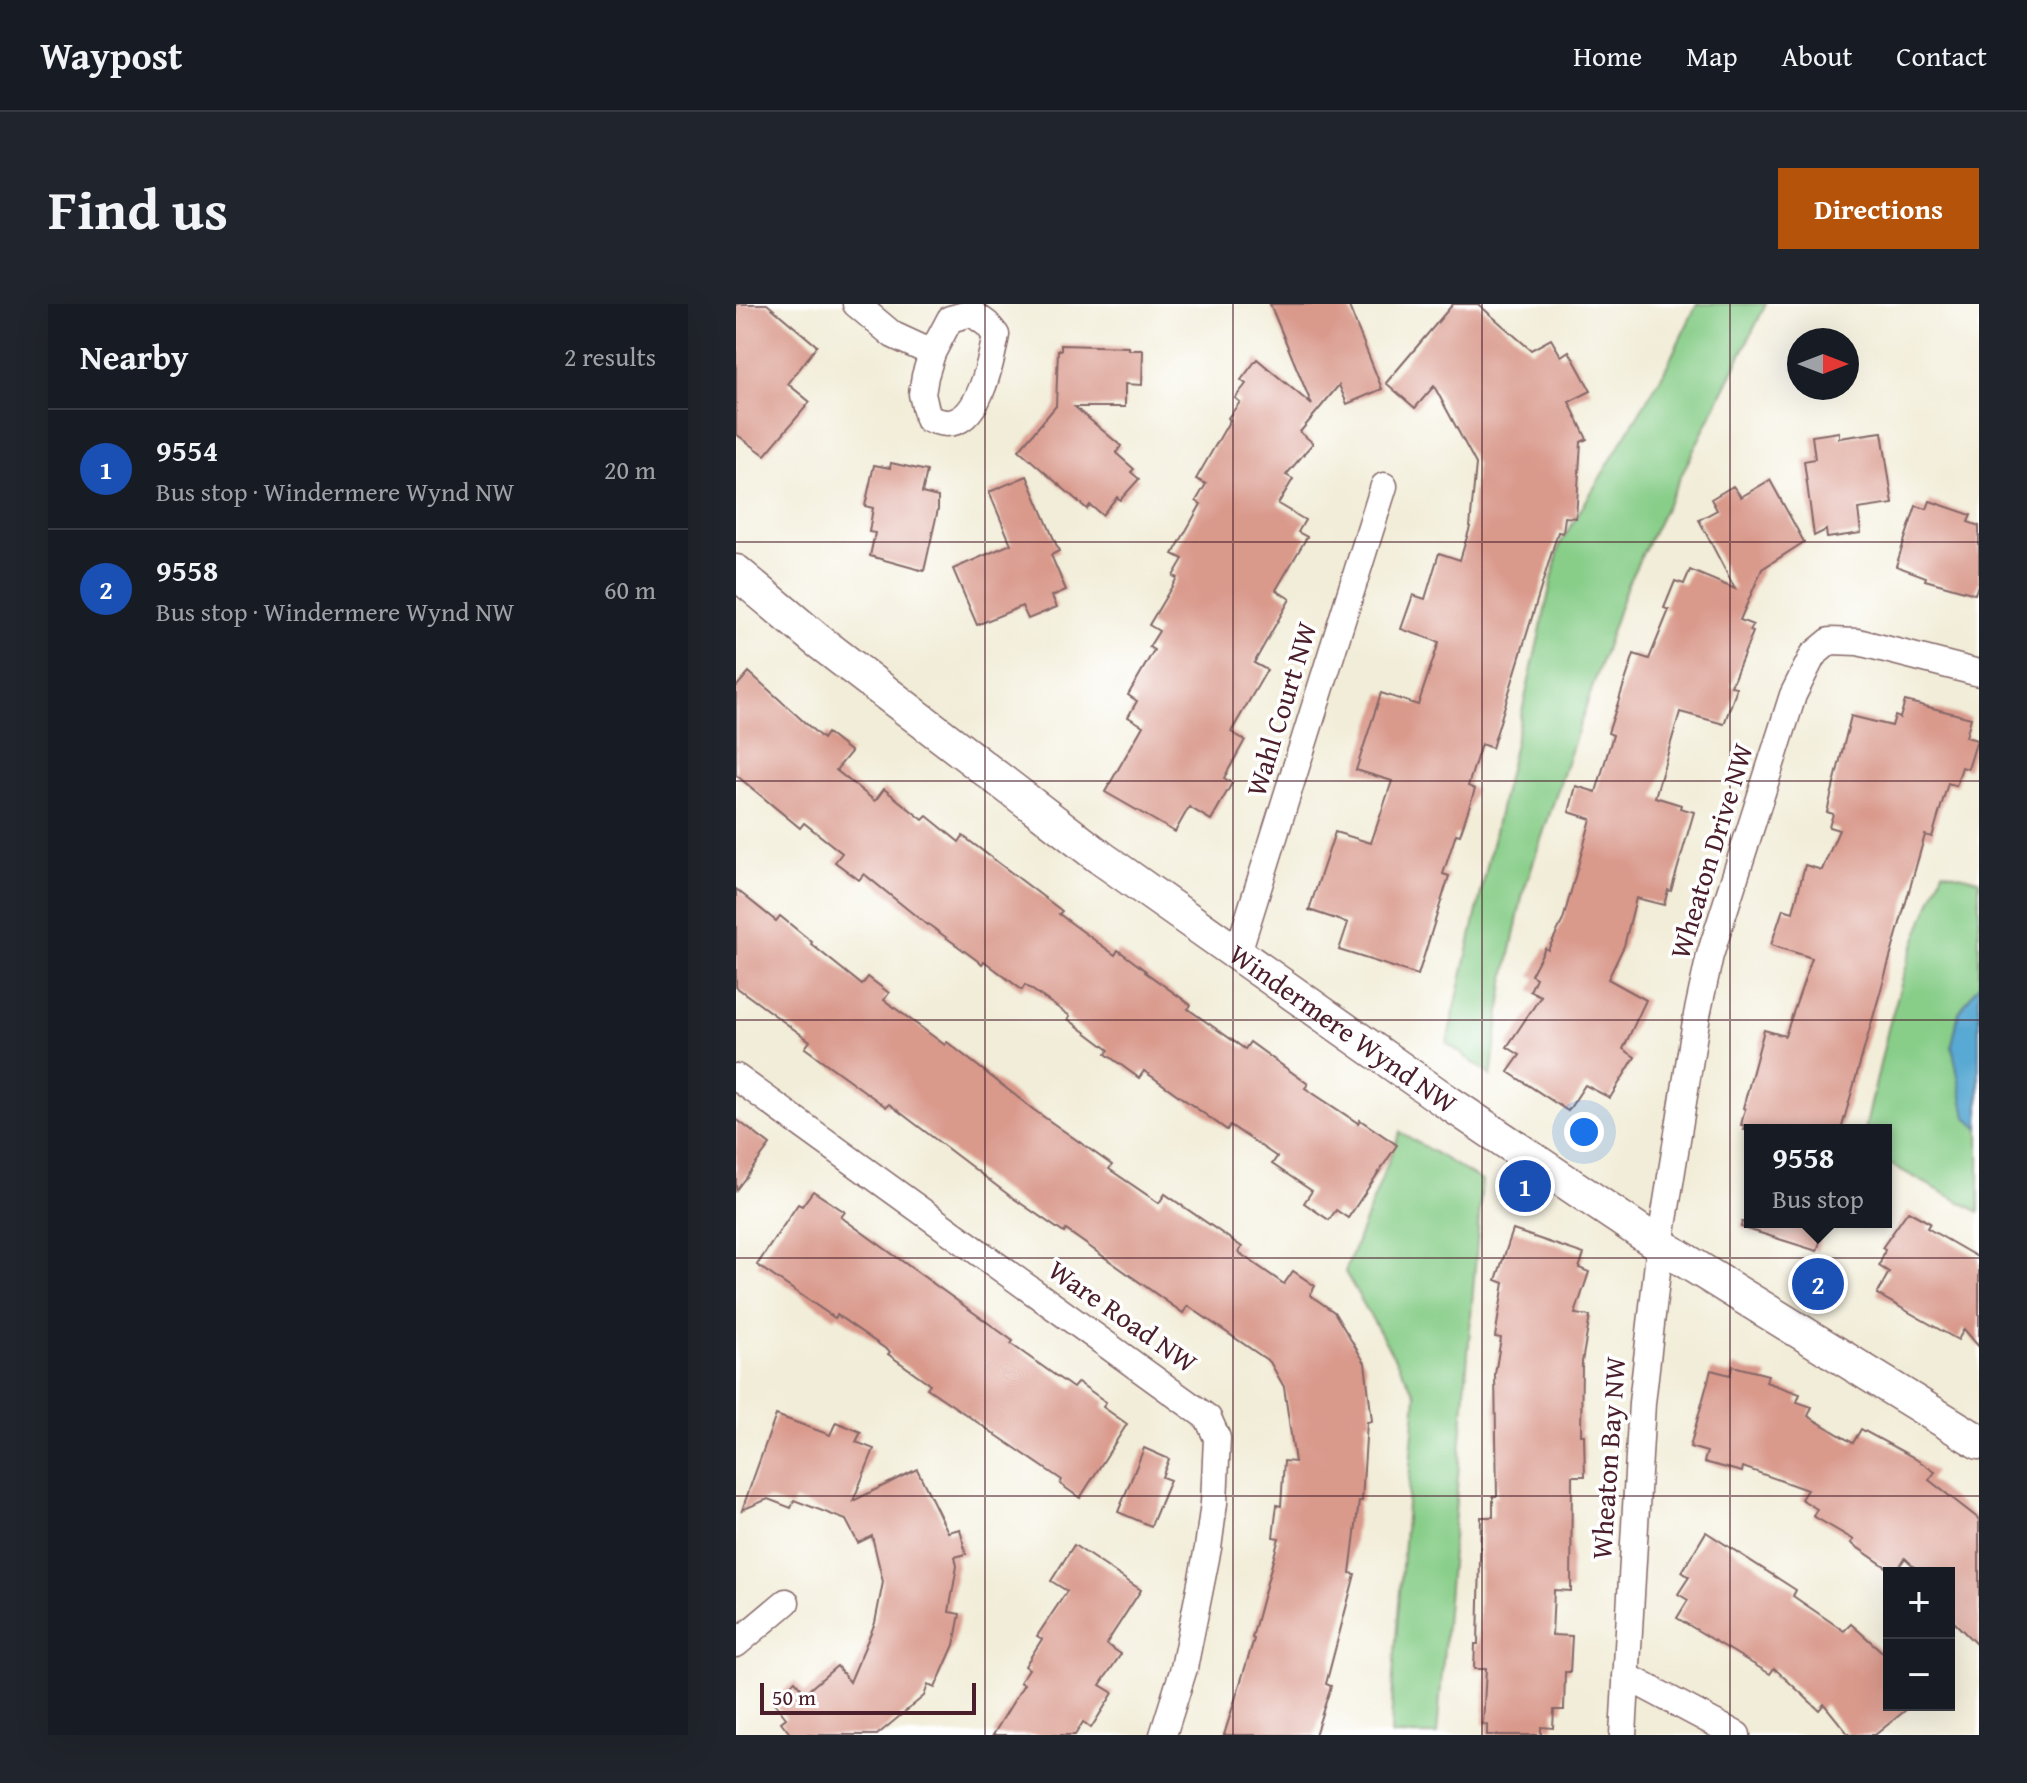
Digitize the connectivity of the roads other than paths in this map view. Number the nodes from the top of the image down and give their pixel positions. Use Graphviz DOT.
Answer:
graph roads {
  1 [pos="856,304"];
  2 [pos="932,353"];
  3 [pos="1384,486"];
  4 [pos="736,572"];
  5 [pos="1979,673"];
  6 [pos="1238,952"];
  7 [pos="736,1077"];
  8 [pos="1660,1245"];
  9 [pos="1979,1442"];
  10 [pos="786,1602"];
  11 [pos="736,1644"];
  12 [pos="1626,1676"];
  13 [pos="1163,1735"];
  14 [pos="1623,1735"];
  15 [pos="1737,1735"];
  1 -- 2 [label="street"];
  3 -- 6 [label="street, Wahl Court NW"];
  4 -- 6 [label="street, Windermere Wynd NW"];
  5 -- 8 [label="street, Wheaton Drive NW"];
  6 -- 8 [label="street, Windermere Wynd NW"];
  7 -- 13 [label="street, Ware Road NW"];
  8 -- 9 [label="street, Windermere Wynd NW"];
  8 -- 12 [label="street, Wheaton Bay NW"];
  10 -- 11 [label="street"];
  12 -- 14 [label="street, Wheaton Bay NW"];
  12 -- 15 [label="street"];
}
